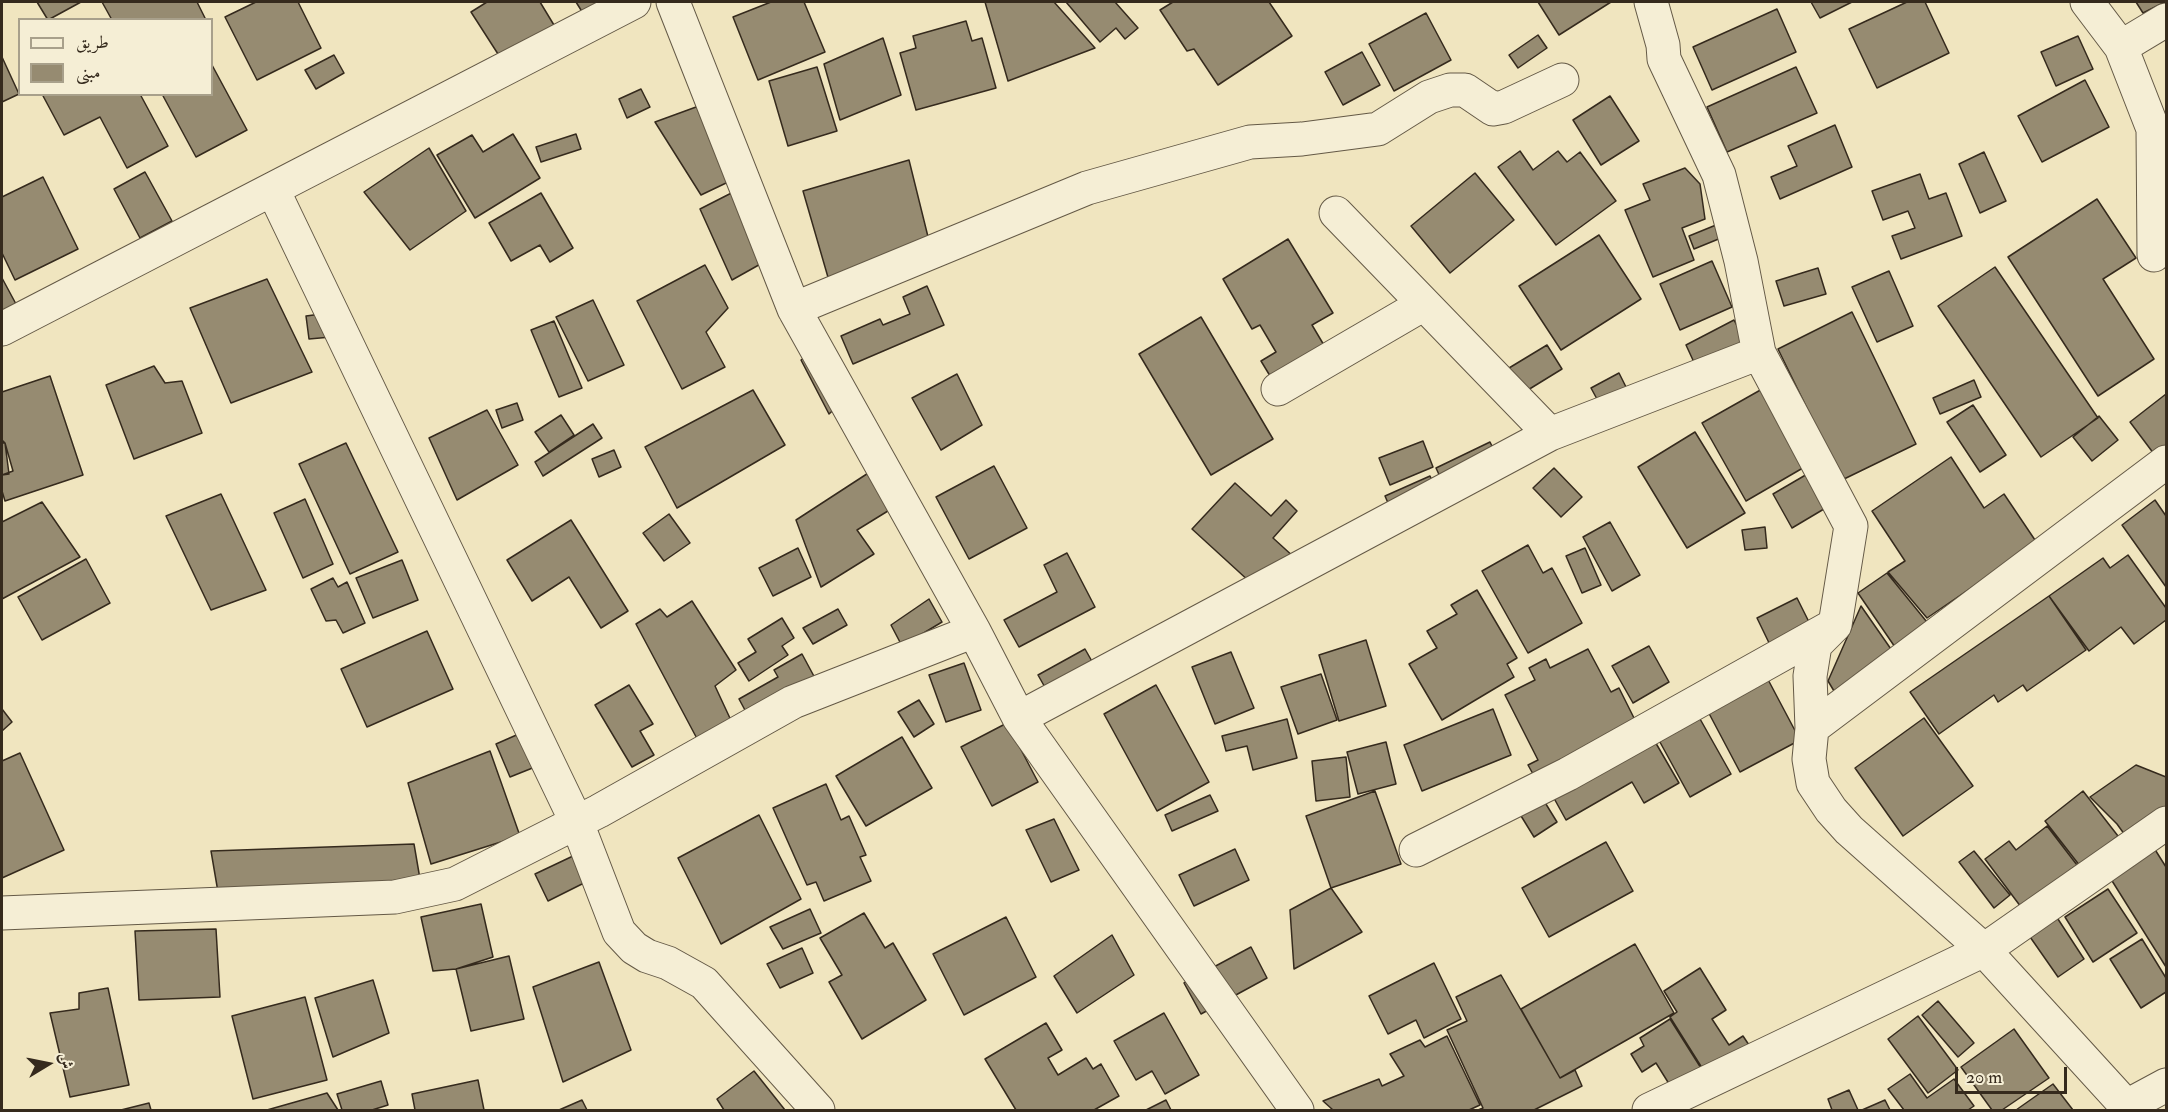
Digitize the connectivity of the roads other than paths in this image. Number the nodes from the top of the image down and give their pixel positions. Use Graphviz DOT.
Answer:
graph roads {
  1 [pos="634,2"];
  2 [pos="673,2"];
  3 [pos="1651,2"];
  4 [pos="2087,2"];
  5 [pos="2166,20"];
  6 [pos="2121,47"];
  7 [pos="1562,80"];
  8 [pos="273,190"];
  9 [pos="1336,213"];
  10 [pos="2154,255"];
  11 [pos="1424,304"];
  12 [pos="794,309"];
  13 [pos="2,329"];
  14 [pos="1759,353"];
  15 [pos="1278,389"];
  16 [pos="1551,434"];
  17 [pos="2166,462"];
  18 [pos="1835,625"];
  19 [pos="974,631"];
  20 [pos="1019,718"];
  21 [pos="1812,728"];
  22 [pos="577,823"];
  23 [pos="2166,823"];
  24 [pos="1416,850"];
  25 [pos="2,913"];
  26 [pos="1984,950"];
  27 [pos="2166,1085"];
  28 [pos="2128,1108"];
  29 [pos="818,1110"];
  30 [pos="1297,1110"];
  31 [pos="1649,1110"];
  1 -- 8 [label="street"];
  2 -- 12 [label="street"];
  3 -- 14 [label="street"];
  4 -- 6 [label="street"];
  5 -- 6 [label="street"];
  6 -- 10 [label="street"];
  7 -- 12 [label="street"];
  8 -- 13 [label="street"];
  8 -- 22 [label="street"];
  9 -- 11 [label="street"];
  11 -- 15 [label="street"];
  11 -- 16 [label="street"];
  12 -- 19 [label="street"];
  14 -- 16 [label="street"];
  14 -- 18 [label="street"];
  16 -- 20 [label="street"];
  17 -- 21 [label="street"];
  18 -- 21 [label="street"];
  18 -- 24 [label="street"];
  19 -- 20 [label="street"];
  19 -- 22 [label="street"];
  20 -- 30 [label="street"];
  21 -- 26 [label="street"];
  22 -- 25 [label="street"];
  22 -- 29 [label="street"];
  23 -- 26 [label="street"];
  26 -- 28 [label="street"];
  26 -- 31 [label="street"];
  27 -- 28 [label="street"];
}
